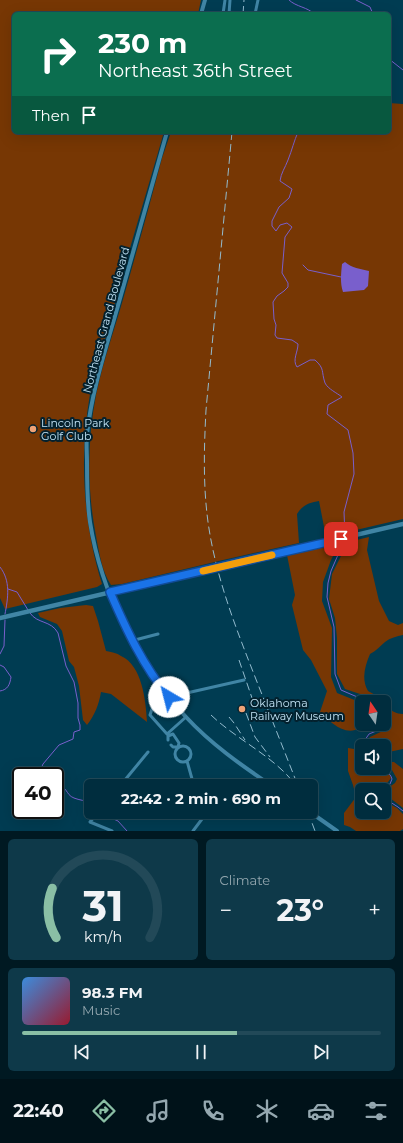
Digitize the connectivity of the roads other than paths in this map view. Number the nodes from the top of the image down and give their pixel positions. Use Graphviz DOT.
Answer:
graph roads {
  1 [pos="205,0"];
  2 [pos="225,0"];
  3 [pos="230,0"];
  4 [pos="258,0"];
  5 [pos="202,12"];
  6 [pos="223,12"];
  7 [pos="229,12"];
  8 [pos="255,12"];
  9 [pos="166,134"];
  10 [pos="403,524"];
  11 [pos="110,592"];
  12 [pos="0,618"];
  13 [pos="158,634"];
  14 [pos="131,641"];
  15 [pos="244,680"];
  16 [pos="168,696"];
  17 [pos="186,717"];
  18 [pos="167,735"];
  19 [pos="168,740"];
  20 [pos="171,745"];
  21 [pos="178,747"];
  22 [pos="148,752"];
  23 [pos="187,761"];
  24 [pos="126,779"];
  25 [pos="192,779"];
  26 [pos="262,779"];
  27 [pos="318,818"];
  28 [pos="92,819"];
  29 [pos="202,819"];
  30 [pos="112,831"];
  31 [pos="193,831"];
  32 [pos="337,831"];
  1 -- 5 [label="street"];
  2 -- 6 [label="street"];
  3 -- 7 [label="street"];
  4 -- 8 [label="street"];
  9 -- 11 [label="street, Northeast Grand Boulevard"];
  10 -- 11 [label="main road"];
  11 -- 12 [label="main road"];
  11 -- 14 [label="street, Northeast Grand Boulevard"];
  13 -- 14 [label="street"];
  14 -- 16 [label="street, Northeast Grand Boulevard"];
  15 -- 16 [label="street"];
  16 -- 17 [label="street, Northeast Grand Boulevard"];
  16 -- 18 [label="street"];
  17 -- 18 [label="street"];
  17 -- 26 [label="street, Northeast Grand Boulevard"];
  18 -- 19 [label="street"];
  18 -- 21 [label="street"];
  20 -- 21 [label="street"];
  21 -- 23 [label="street"];
  21 -- 23 [label="street"];
  22 -- 24 [label="street"];
  23 -- 25 [label="street"];
  27 -- 32 [label="street"];
  28 -- 30 [label="street"];
  29 -- 31 [label="street"];
}
